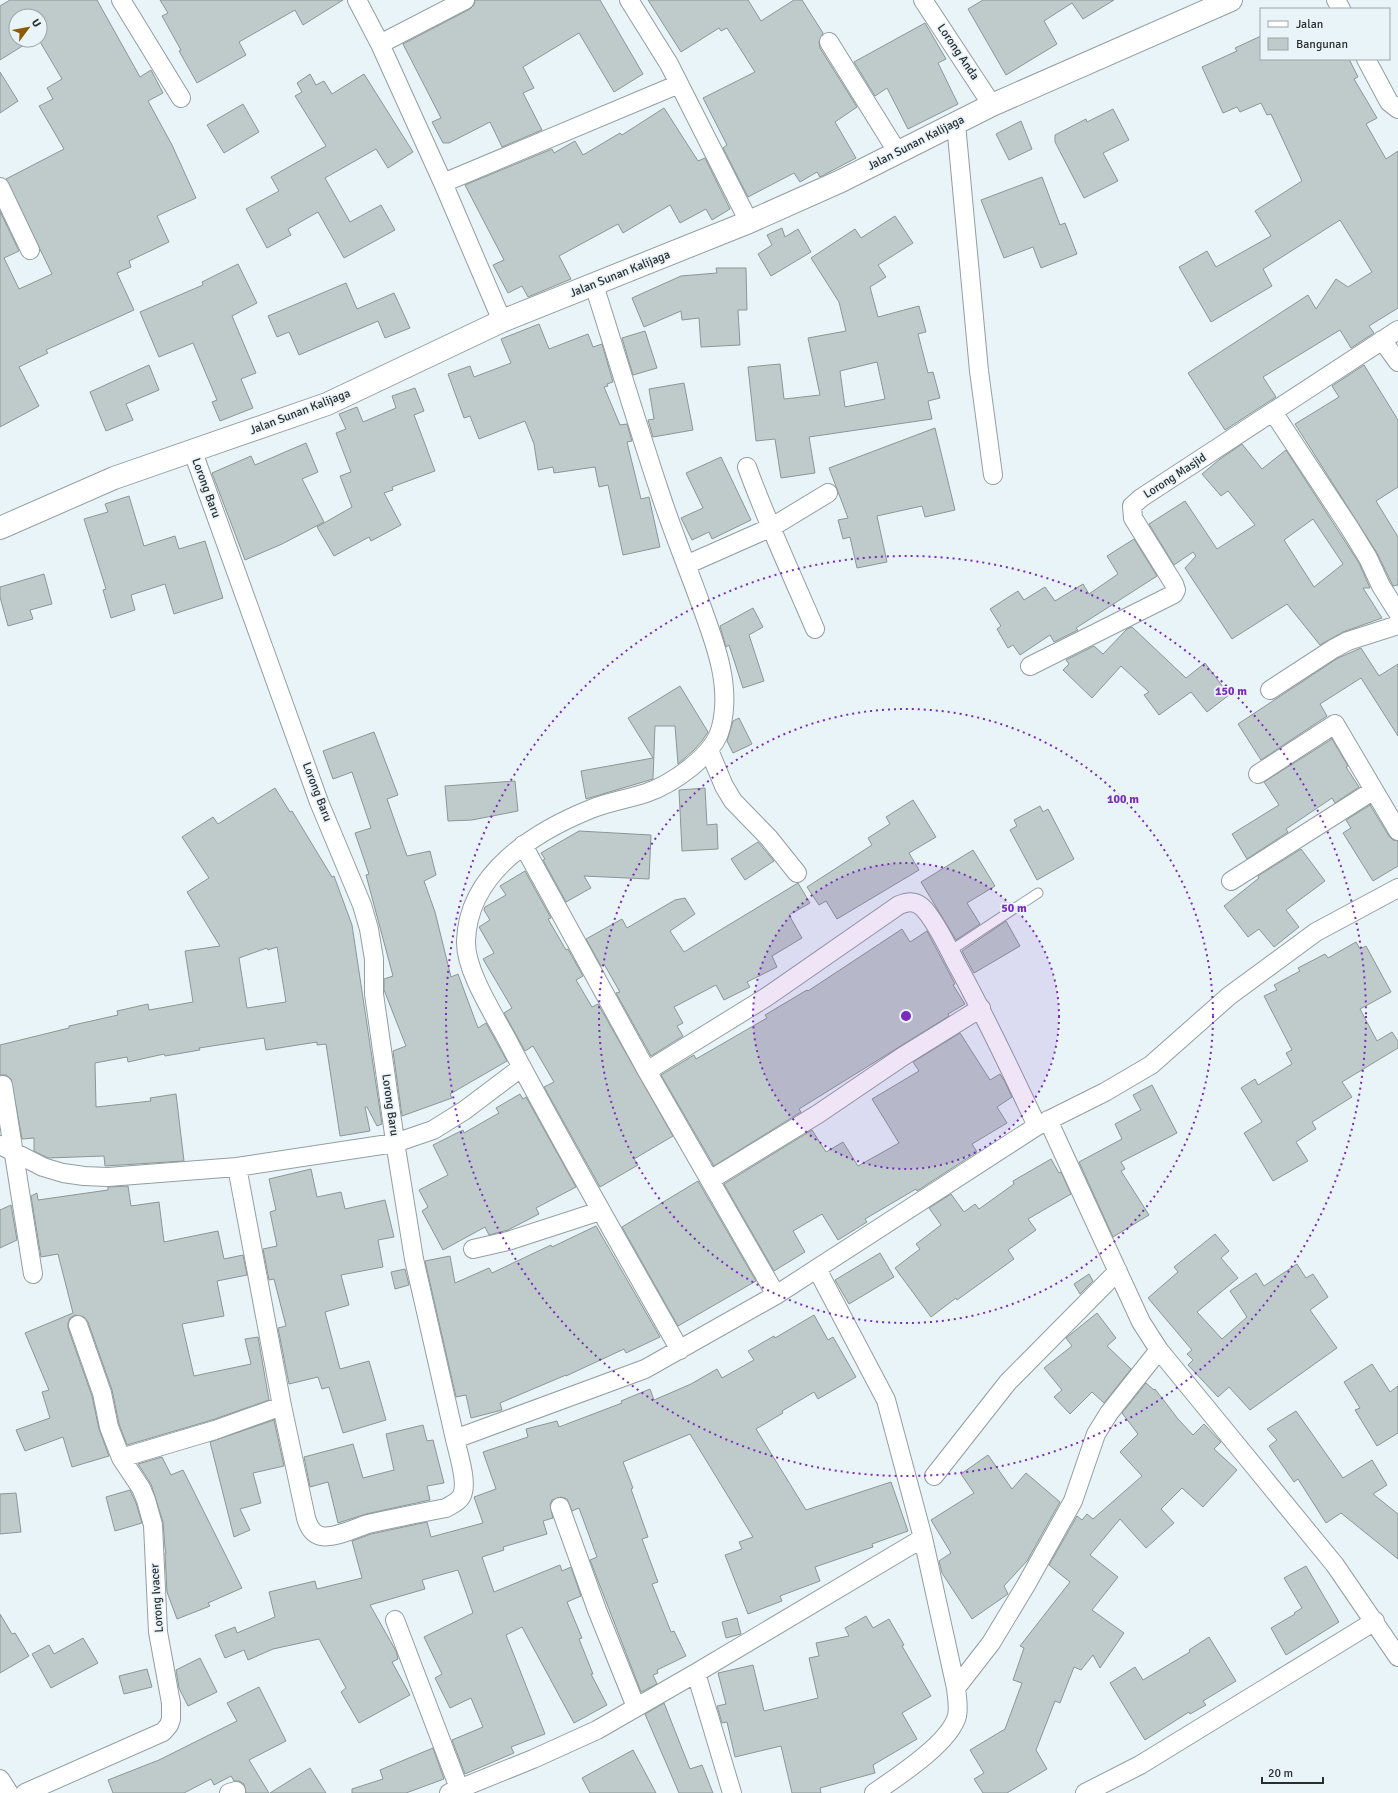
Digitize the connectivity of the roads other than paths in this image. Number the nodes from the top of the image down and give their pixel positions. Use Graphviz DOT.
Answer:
graph roads {
  1 [pos="121,0"];
  2 [pos="357,0"];
  3 [pos="465,0"];
  4 [pos="629,0"];
  5 [pos="923,0"];
  6 [pos="1231,0"];
  7 [pos="830,42"];
  8 [pos="380,44"];
  9 [pos="1367,60"];
  10 [pos="679,84"];
  11 [pos="181,98"];
  12 [pos="992,105"];
  13 [pos="1398,109"];
  14 [pos="956,124"];
  15 [pos="898,153"];
  16 [pos="443,183"];
  17 [pos="0,187"];
  18 [pos="749,222"];
  19 [pos="30,250"];
  20 [pos="594,285"];
  21 [pos="502,321"];
  22 [pos="1398,330"];
  23 [pos="1382,340"];
  24 [pos="1398,362"];
  25 [pos="1273,412"];
  26 [pos="193,452"];
  27 [pos="747,467"];
  28 [pos="993,475"];
  29 [pos="828,493"];
  30 [pos="772,527"];
  31 [pos="0,528"];
  32 [pos="686,564"];
  33 [pos="1397,608"];
  34 [pos="1398,625"];
  35 [pos="815,629"];
  36 [pos="1030,666"];
  37 [pos="1270,690"];
  38 [pos="709,750"];
  39 [pos="1258,774"];
  40 [pos="1374,790"];
  41 [pos="1398,830"];
  42 [pos="523,845"];
  43 [pos="797,873"];
  44 [pos="1231,881"];
  45 [pos="1398,888"];
  46 [pos="1038,893"];
  47 [pos="950,951"];
  48 [pos="981,1008"];
  49 [pos="522,1067"];
  50 [pos="647,1071"];
  51 [pos="3,1085"];
  52 [pos="1042,1123"];
  53 [pos="395,1143"];
  54 [pos="7,1149"];
  55 [pos="237,1167"];
  56 [pos="710,1180"];
  57 [pos="600,1211"];
  58 [pos="473,1250"];
  59 [pos="817,1269"];
  60 [pos="1118,1271"];
  61 [pos="33,1274"];
  62 [pos="776,1295"];
  63 [pos="78,1325"];
  64 [pos="680,1350"];
  65 [pos="1158,1350"];
  66 [pos="282,1406"];
  67 [pos="455,1439"];
  68 [pos="121,1458"];
  69 [pos="934,1476"];
  70 [pos="560,1507"];
  71 [pos="923,1538"];
  72 [pos="395,1620"];
  73 [pos="1375,1621"];
  74 [pos="1398,1657"];
  75 [pos="696,1673"];
  76 [pos="956,1688"];
  77 [pos="636,1707"];
  78 [pos="0,1779"];
  79 [pos="454,1791"];
  80 [pos="9,1793"];
  81 [pos="25,1793"];
  82 [pos="732,1793"];
  83 [pos="874,1793"];
  84 [pos="1085,1793"];
  1 -- 11 [label="street"];
  2 -- 8 [label="street"];
  3 -- 8 [label="street"];
  4 -- 10 [label="street"];
  5 -- 12 [label="street, Lorong Anda"];
  6 -- 12 [label="street, Jalan Sunan Kalijaga"];
  7 -- 15 [label="street"];
  8 -- 16 [label="street"];
  9 -- 13 [label="street"];
  10 -- 16 [label="street"];
  10 -- 18 [label="street"];
  12 -- 14 [label="street, Jalan Sunan Kalijaga"];
  14 -- 15 [label="street, Jalan Sunan Kalijaga"];
  14 -- 28 [label="street"];
  15 -- 18 [label="street, Jalan Sunan Kalijaga"];
  16 -- 21 [label="street"];
  17 -- 19 [label="street"];
  18 -- 20 [label="street, Jalan Sunan Kalijaga"];
  20 -- 21 [label="street, Jalan Sunan Kalijaga"];
  20 -- 32 [label="street"];
  21 -- 26 [label="street, Jalan Sunan Kalijaga"];
  22 -- 23 [label="street, Lorong Masjid"];
  23 -- 24 [label="street"];
  23 -- 25 [label="street, Lorong Masjid"];
  25 -- 33 [label="street"];
  25 -- 36 [label="street, Lorong Masjid"];
  26 -- 31 [label="street, Jalan Sunan Kalijaga"];
  26 -- 53 [label="street, Lorong Baru"];
  27 -- 30 [label="street"];
  29 -- 30 [label="street"];
  30 -- 32 [label="street"];
  30 -- 35 [label="street"];
  32 -- 38 [label="street"];
  34 -- 37 [label="street"];
  38 -- 42 [label="street"];
  38 -- 43 [label="street"];
  39 -- 40 [label="street"];
  40 -- 41 [label="street"];
  40 -- 44 [label="street"];
  42 -- 49 [label="street"];
  42 -- 50 [label="street"];
  45 -- 52 [label="street"];
  46 -- 47 [label="lane"];
  47 -- 48 [label="street"];
  47 -- 50 [label="street"];
  48 -- 52 [label="street"];
  48 -- 56 [label="street"];
  49 -- 53 [label="street"];
  49 -- 57 [label="street"];
  50 -- 56 [label="street"];
  51 -- 54 [label="street"];
  52 -- 59 [label="street"];
  52 -- 60 [label="street"];
  53 -- 55 [label="street"];
  53 -- 67 [label="street, Lorong Baru"];
  54 -- 55 [label="street"];
  54 -- 61 [label="street"];
  55 -- 66 [label="street"];
  56 -- 62 [label="street"];
  57 -- 58 [label="street"];
  57 -- 64 [label="street"];
  59 -- 62 [label="street"];
  59 -- 71 [label="street"];
  60 -- 65 [label="street"];
  60 -- 69 [label="street"];
  62 -- 64 [label="street"];
  63 -- 68 [label="street, Lorong Ivacer"];
  64 -- 67 [label="street"];
  65 -- 73 [label="street"];
  65 -- 76 [label="street"];
  66 -- 67 [label="street, Lorong Baru"];
  66 -- 68 [label="street"];
  68 -- 81 [label="street, Lorong Ivacer"];
  70 -- 77 [label="street"];
  71 -- 75 [label="street"];
  71 -- 76 [label="street"];
  72 -- 79 [label="street"];
  73 -- 74 [label="street"];
  73 -- 84 [label="street"];
  75 -- 77 [label="street"];
  75 -- 82 [label="street"];
  76 -- 83 [label="street"];
  77 -- 79 [label="street"];
  78 -- 80 [label="street"];
}
